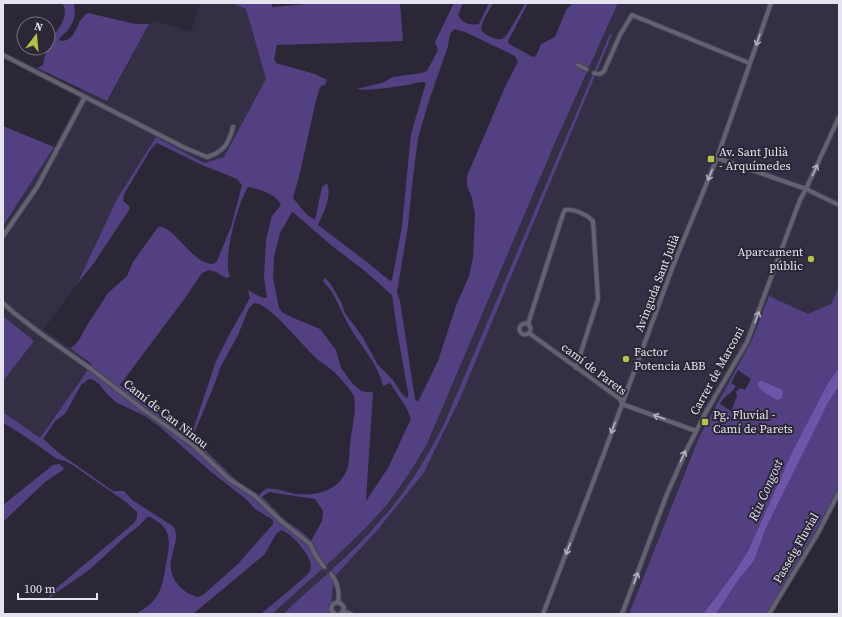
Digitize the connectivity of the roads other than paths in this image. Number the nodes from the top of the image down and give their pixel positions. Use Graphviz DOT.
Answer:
graph roads {
  1 [pos="771,3"];
  2 [pos="3,55"];
  3 [pos="749,63"];
  4 [pos="578,65"];
  5 [pos="586,69"];
  6 [pos="594,73"];
  7 [pos="85,97"];
  8 [pos="839,117"];
  9 [pos="233,127"];
  10 [pos="717,158"];
  11 [pos="806,189"];
  12 [pos="839,205"];
  13 [pos="3,236"];
  14 [pos="3,303"];
  15 [pos="528,324"];
  16 [pos="529,333"];
  17 [pos="576,368"];
  18 [pos="622,404"];
  19 [pos="696,431"];
  20 [pos="839,492"];
  21 [pos="324,567"];
  22 [pos="331,574"];
  23 [pos="338,602"];
  24 [pos="342,612"];
  25 [pos="335,614"];
  26 [pos="351,614"];
  27 [pos="543,614"];
  28 [pos="622,614"];
  29 [pos="770,614"];
  1 -- 3 [label="street, Avinguda Sant Julià, one-way"];
  2 -- 7 [label="street"];
  3 -- 6 [label="street"];
  3 -- 10 [label="street, Avinguda Sant Julià"];
  4 -- 5 [label="street"];
  7 -- 9 [label="street"];
  7 -- 13 [label="street"];
  11 -- 8 [label="street, Carrer de Marconi, one-way"];
  10 -- 11 [label="street"];
  10 -- 18 [label="street, Avinguda Sant Julià, one-way"];
  11 -- 12 [label="street"];
  19 -- 11 [label="street, Carrer de Marconi, one-way"];
  14 -- 21 [label="street, Camí de Can Ninou"];
  15 -- 16 [label="street"];
  15 -- 16 [label="street"];
  15 -- 17 [label="street"];
  16 -- 17 [label="street, camí de Parets"];
  17 -- 18 [label="street, camí de Parets"];
  19 -- 18 [label="street, camí de Parets, one-way"];
  18 -- 27 [label="street, Avinguda Sant Julià, one-way"];
  28 -- 19 [label="street, Carrer de Marconi, one-way"];
  20 -- 29 [label="street, Passeig Fluvial"];
  22 -- 23 [label="street"];
  23 -- 24 [label="street"];
  23 -- 25 [label="street"];
  24 -- 26 [label="street"];
}
